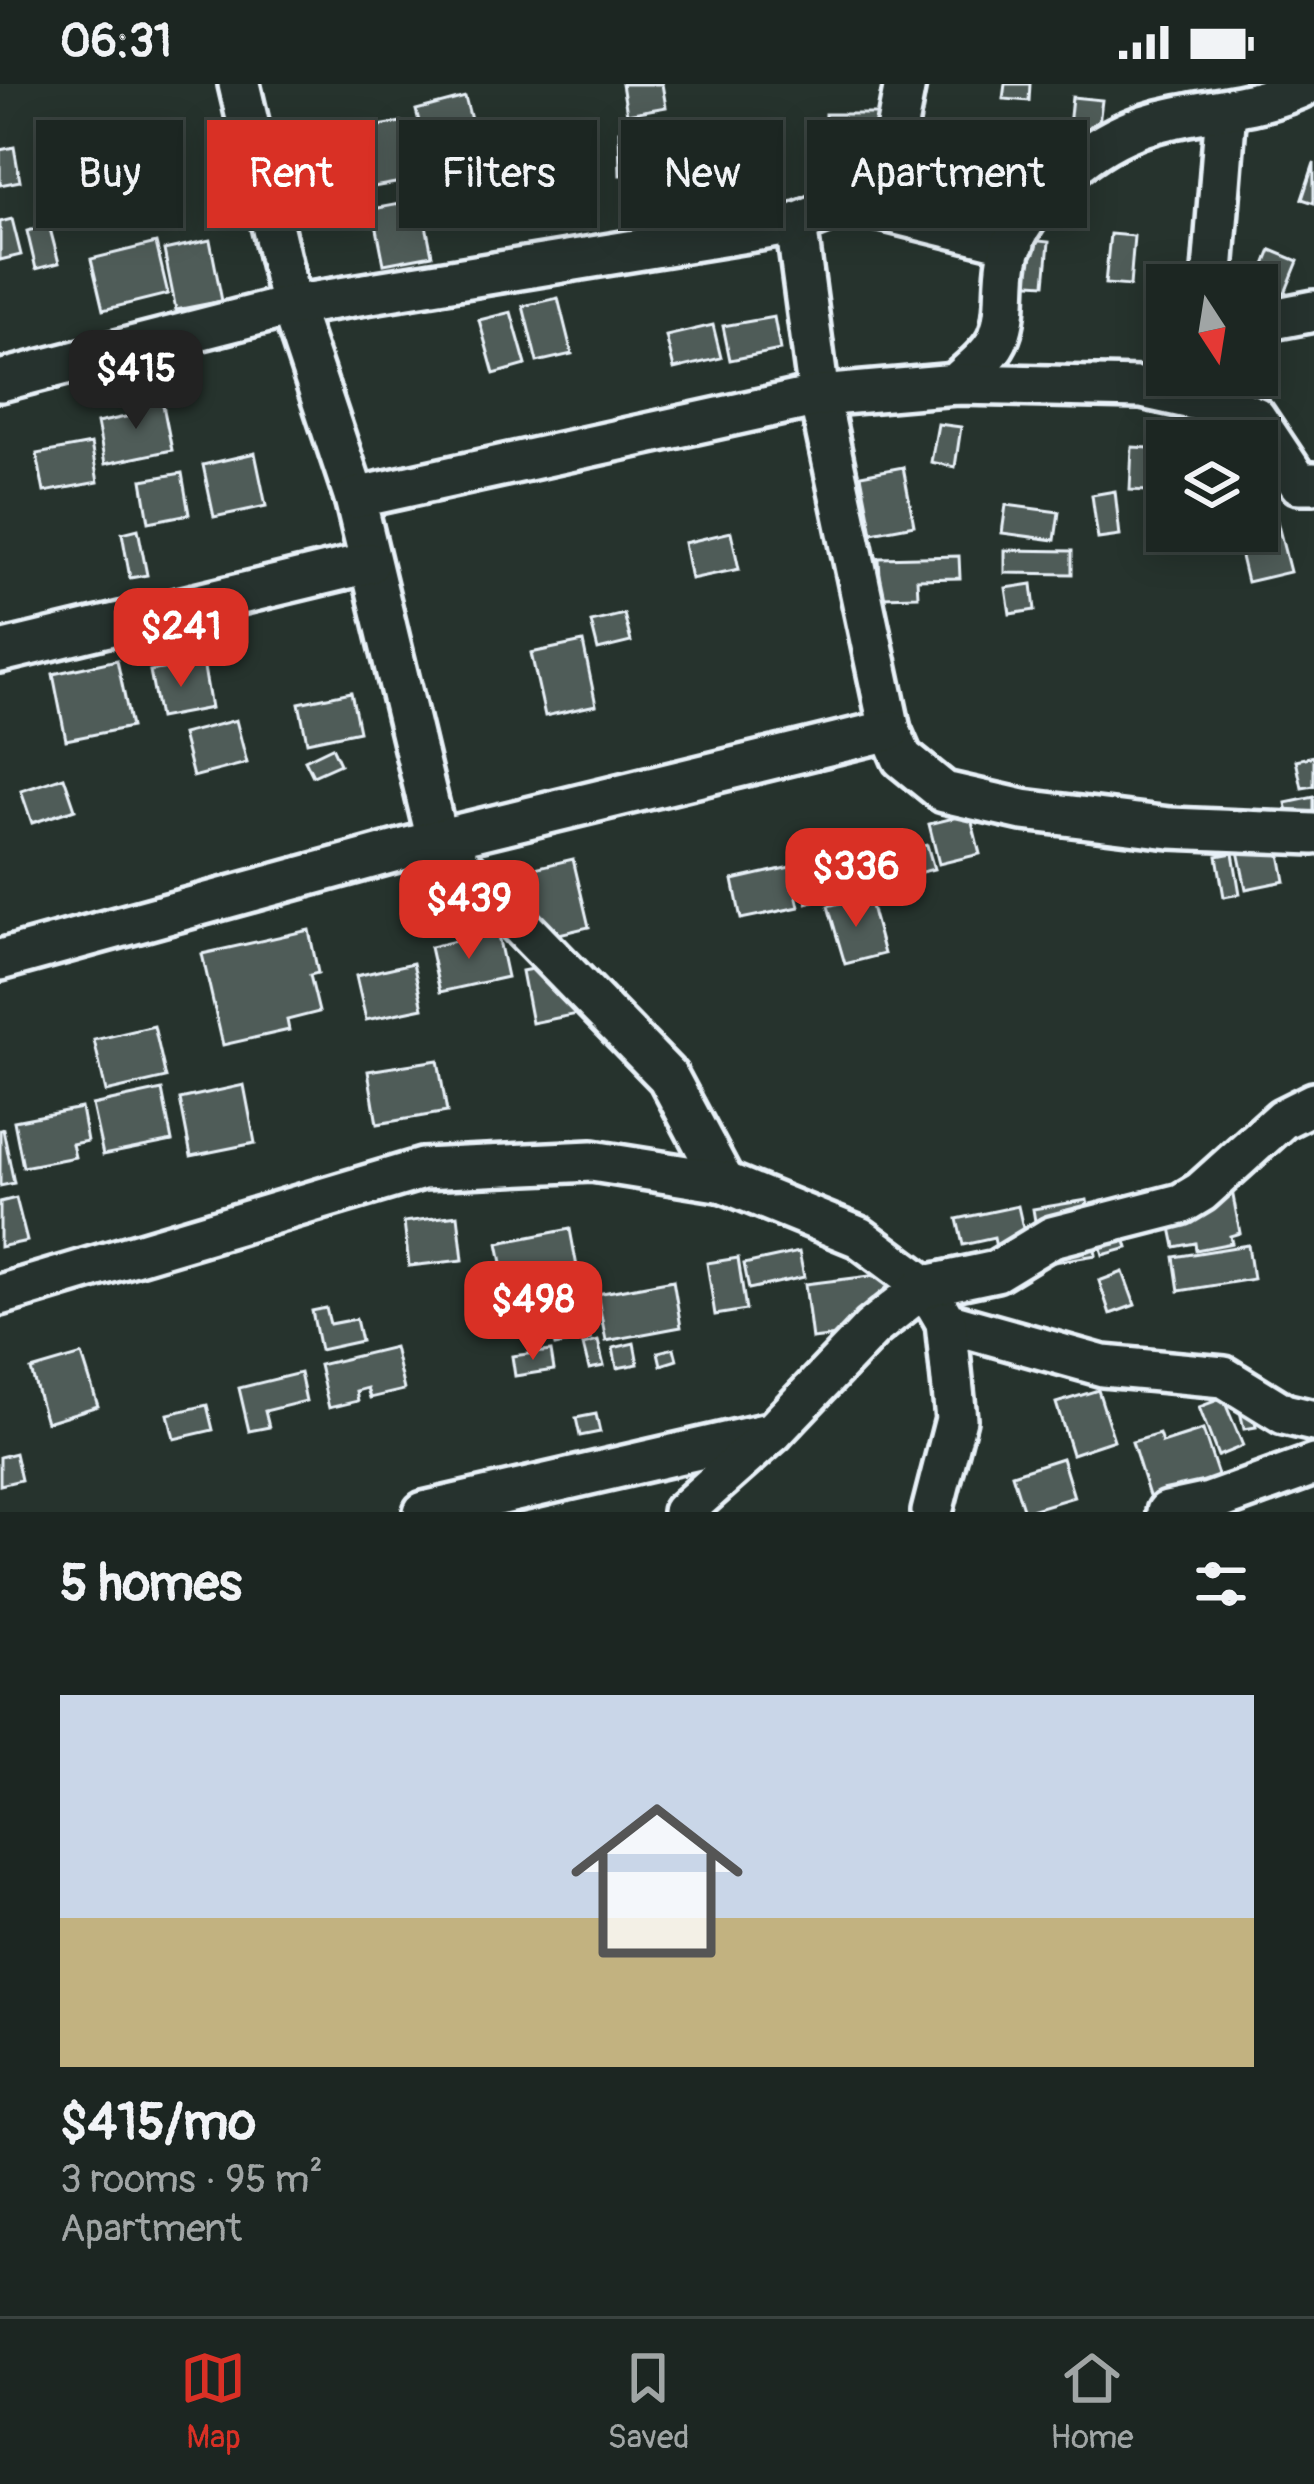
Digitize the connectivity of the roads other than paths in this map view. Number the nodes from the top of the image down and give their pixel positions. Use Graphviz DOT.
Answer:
graph roads {
  1 [pos="239,84"];
  2 [pos="904,84"];
  3 [pos="1308,84"];
  4 [pos="1226,109"];
  5 [pos="897,120"];
  6 [pos="807,220"];
  7 [pos="796,224"];
  8 [pos="954,228"];
  9 [pos="1014,243"];
  10 [pos="1213,264"];
  11 [pos="291,306"];
  12 [pos="1314,311"];
  13 [pos="1278,318"];
  14 [pos="0,381"];
  15 [pos="956,384"];
  16 [pos="1146,388"];
  17 [pos="819,395"];
  18 [pos="1232,396"];
  19 [pos="1314,483"];
  20 [pos="356,498"];
  21 [pos="369,563"];
  22 [pos="0,652"];
  23 [pos="890,730"];
  24 [pos="1314,834"];
  25 [pos="437,840"];
  26 [pos="0,960"];
  27 [pos="1314,1103"];
  28 [pos="724,1182"];
  29 [pos="925,1286"];
  30 [pos="0,1295"];
  31 [pos="946,1322"];
  32 [pos="1314,1420"];
  33 [pos="773,1432"];
  34 [pos="1314,1465"];
  35 [pos="424,1512"];
  36 [pos="683,1512"];
  37 [pos="932,1512"];
  38 [pos="1167,1512"];
  1 -- 11 [label="street"];
  2 -- 5 [label="street"];
  3 -- 4 [label="street"];
  4 -- 9 [label="street"];
  4 -- 10 [label="street"];
  6 -- 7 [label="street"];
  7 -- 11 [label="street"];
  7 -- 17 [label="street"];
  8 -- 9 [label="street"];
  9 -- 15 [label="street"];
  11 -- 14 [label="street"];
  11 -- 20 [label="street"];
  12 -- 13 [label="street"];
  15 -- 16 [label="street"];
  15 -- 17 [label="street"];
  17 -- 20 [label="street"];
  17 -- 23 [label="street"];
  18 -- 19 [label="street"];
  20 -- 21 [label="street"];
  21 -- 22 [label="street"];
  21 -- 25 [label="street"];
  23 -- 24 [label="street"];
  23 -- 25 [label="street"];
  25 -- 26 [label="street"];
  25 -- 28 [label="street"];
  27 -- 29 [label="street"];
  28 -- 29 [label="street"];
  28 -- 30 [label="street"];
  29 -- 31 [label="street"];
  29 -- 33 [label="street"];
  31 -- 32 [label="street"];
  31 -- 37 [label="street"];
  33 -- 35 [label="street"];
  33 -- 36 [label="street"];
  34 -- 38 [label="street"];
}
